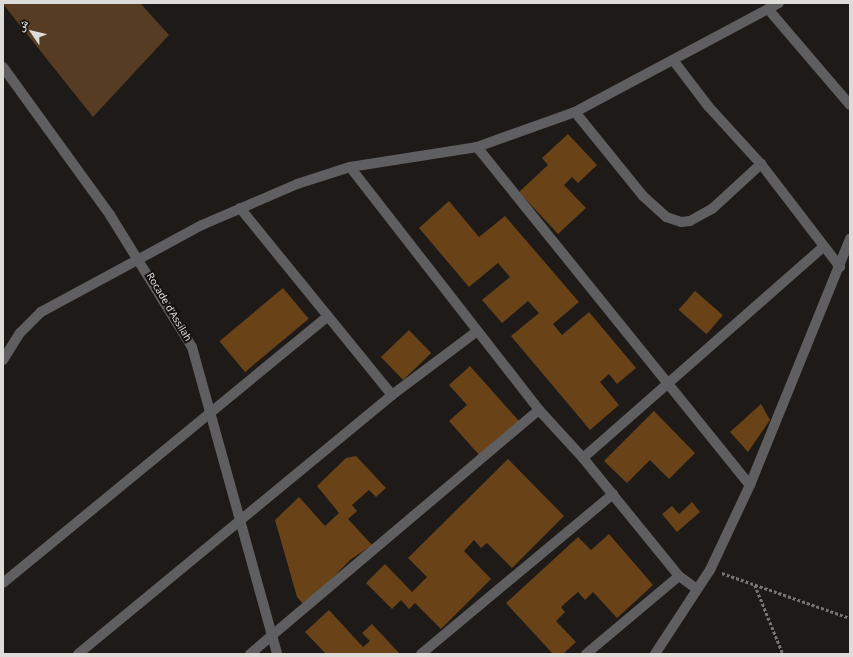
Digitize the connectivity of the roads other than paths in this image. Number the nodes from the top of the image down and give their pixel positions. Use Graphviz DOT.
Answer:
graph roads {
  1 [pos="779,3"];
  2 [pos="768,9"];
  3 [pos="673,60"];
  4 [pos="3,66"];
  5 [pos="850,105"];
  6 [pos="575,112"];
  7 [pos="477,147"];
  8 [pos="761,164"];
  9 [pos="350,167"];
  10 [pos="240,208"];
  11 [pos="850,239"];
  12 [pos="823,247"];
  13 [pos="140,259"];
  14 [pos="840,268"];
  15 [pos="328,317"];
  16 [pos="476,332"];
  17 [pos="3,360"];
  18 [pos="668,387"];
  19 [pos="392,396"];
  20 [pos="539,410"];
  21 [pos="211,416"];
  22 [pos="584,458"];
  23 [pos="750,485"];
  24 [pos="613,494"];
  25 [pos="240,522"];
  26 [pos="679,576"];
  27 [pos="3,583"];
  28 [pos="697,589"];
  29 [pos="272,637"];
  30 [pos="78,654"];
  31 [pos="250,654"];
  32 [pos="277,654"];
  33 [pos="421,654"];
  34 [pos="586,654"];
  35 [pos="655,654"];
  1 -- 2 [label="street"];
  2 -- 3 [label="street"];
  2 -- 5 [label="street"];
  3 -- 6 [label="street"];
  3 -- 8 [label="street"];
  4 -- 13 [label="street, Rocade d'Assilah"];
  6 -- 7 [label="street"];
  6 -- 8 [label="street"];
  7 -- 9 [label="street"];
  7 -- 18 [label="street"];
  8 -- 12 [label="street"];
  9 -- 10 [label="street"];
  9 -- 16 [label="street"];
  10 -- 13 [label="street"];
  10 -- 15 [label="street"];
  11 -- 14 [label="street"];
  12 -- 14 [label="street"];
  12 -- 18 [label="street"];
  13 -- 17 [label="street"];
  13 -- 21 [label="street, Rocade d'Assilah"];
  14 -- 23 [label="street"];
  15 -- 19 [label="street"];
  15 -- 21 [label="street"];
  16 -- 19 [label="street"];
  16 -- 20 [label="street"];
  18 -- 22 [label="street"];
  18 -- 23 [label="street"];
  19 -- 25 [label="street"];
  20 -- 22 [label="street"];
  20 -- 29 [label="street"];
  21 -- 25 [label="street, Rocade d'Assilah"];
  21 -- 27 [label="street"];
  22 -- 24 [label="street"];
  23 -- 28 [label="street"];
  24 -- 26 [label="street"];
  24 -- 33 [label="street"];
  25 -- 29 [label="street, Rocade d'Assilah"];
  25 -- 30 [label="street"];
  26 -- 28 [label="street"];
  26 -- 34 [label="street"];
  28 -- 35 [label="street"];
  29 -- 31 [label="street"];
  29 -- 32 [label="street, Rocade d'Assilah"];
}
